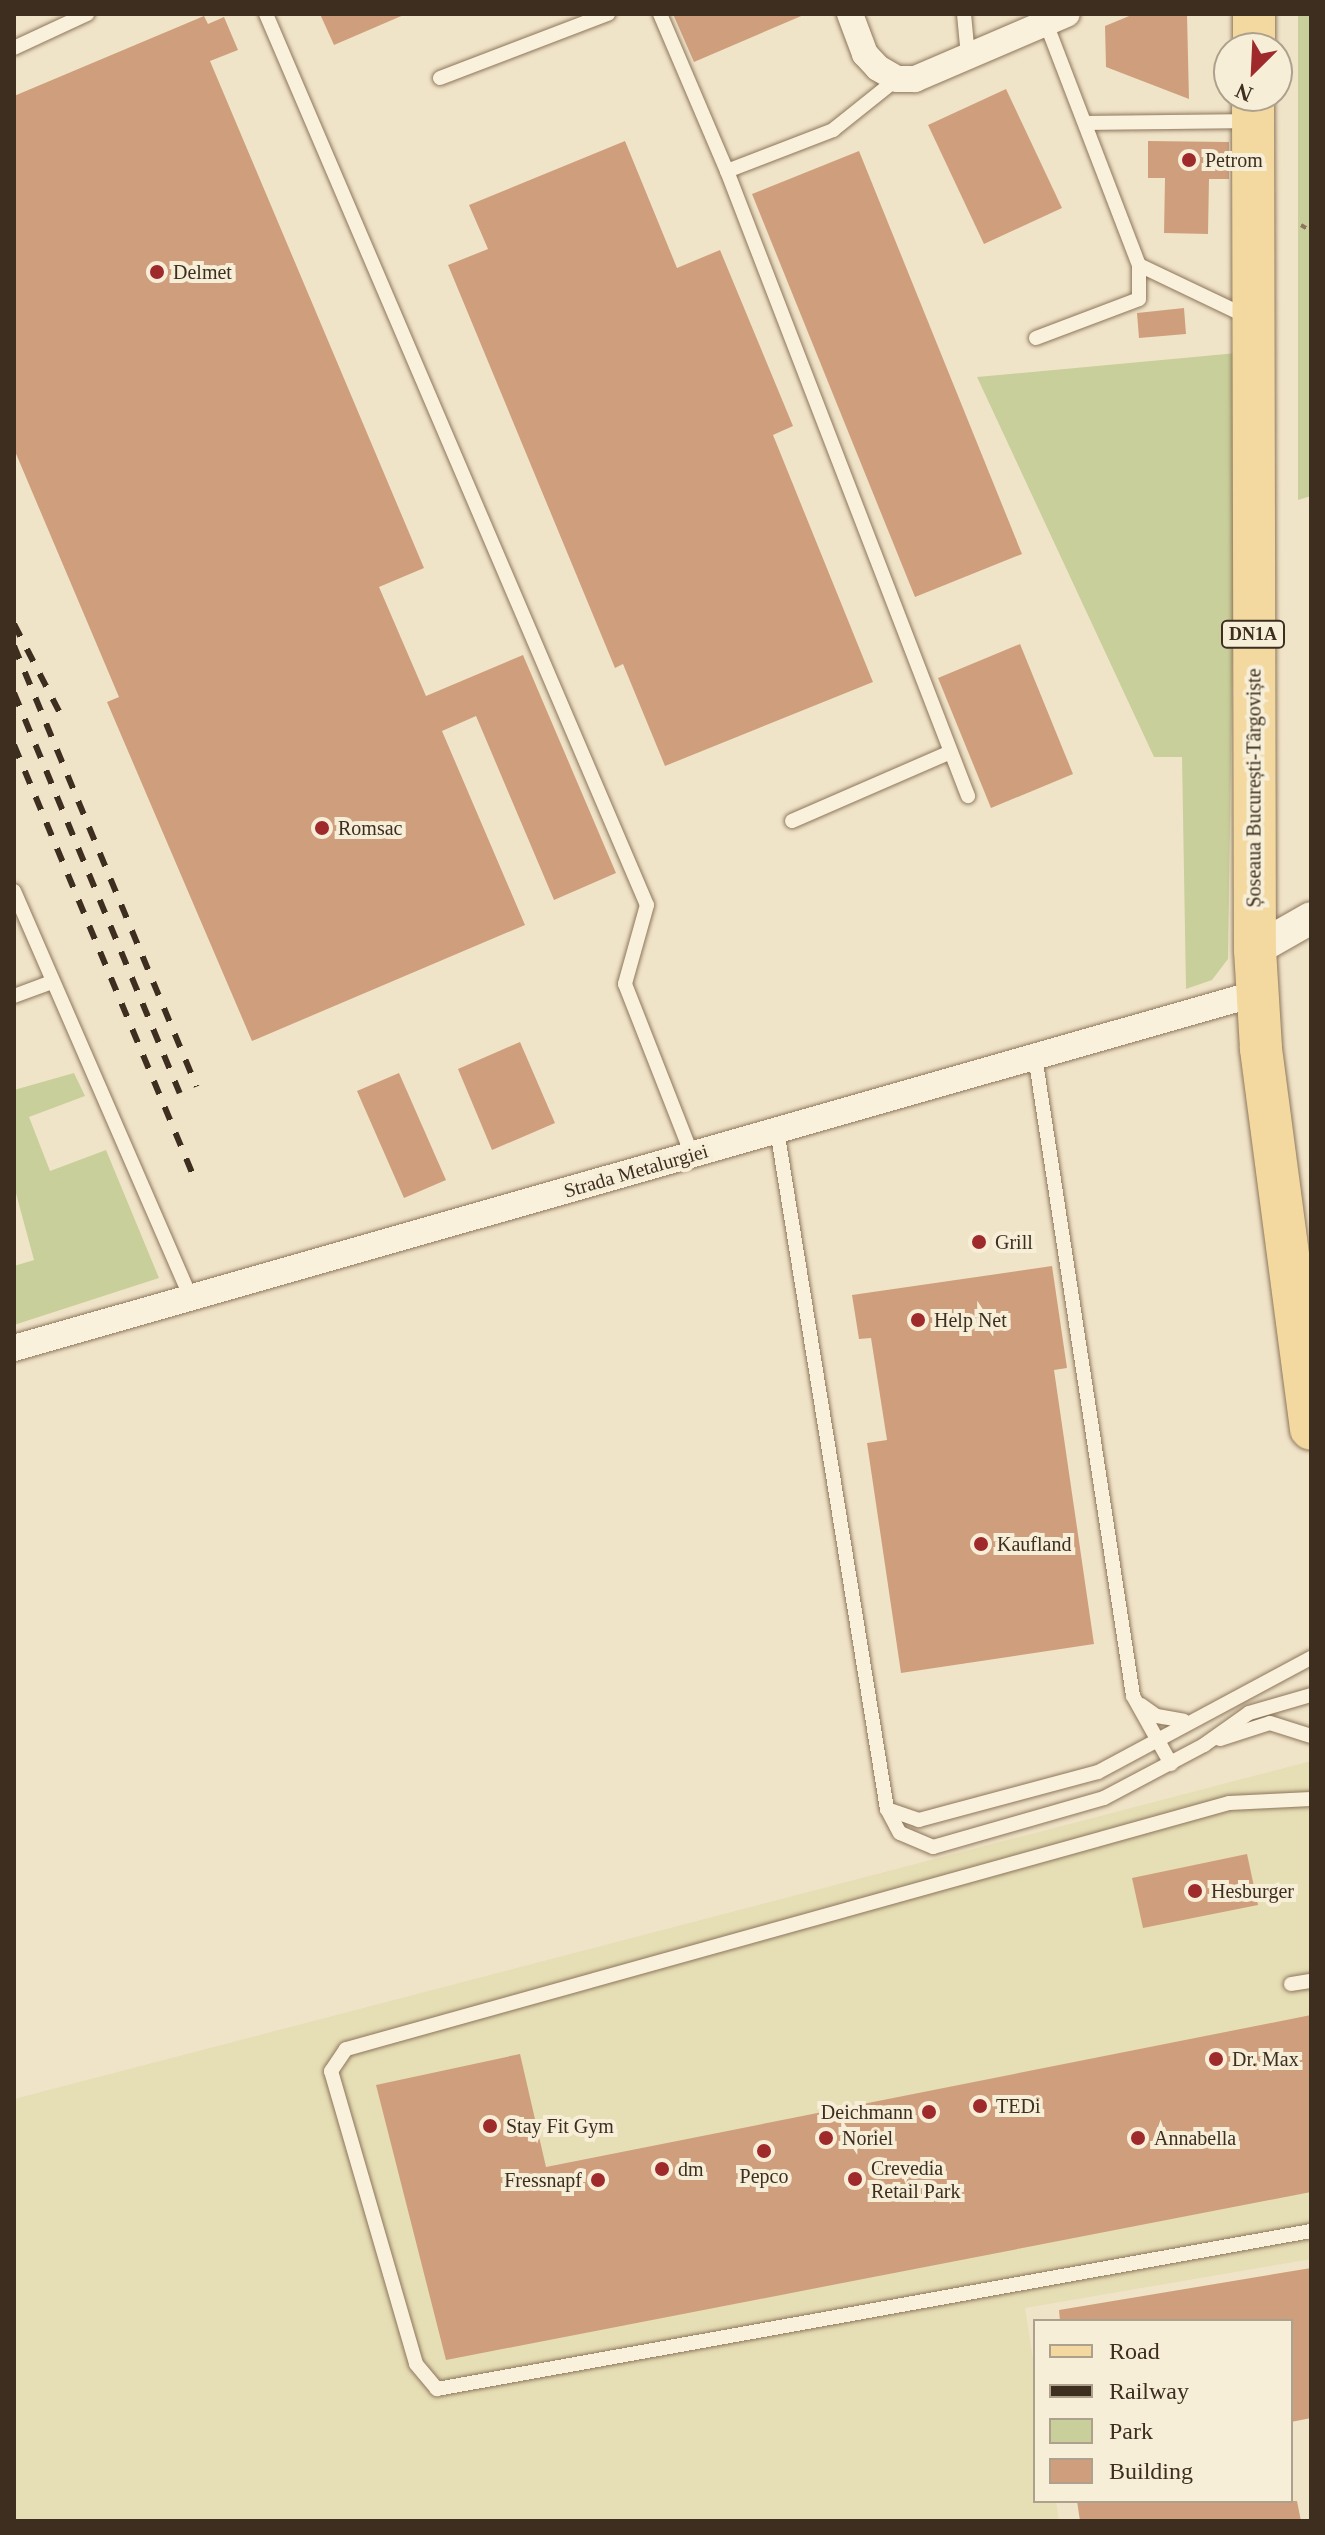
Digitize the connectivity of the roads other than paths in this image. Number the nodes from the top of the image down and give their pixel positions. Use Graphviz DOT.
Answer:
graph roads {
  1 [pos="87,14"];
  2 [pos="266,14"];
  3 [pos="608,14"];
  4 [pos="660,14"];
  5 [pos="850,14"];
  6 [pos="964,14"];
  7 [pos="1057,18"];
  8 [pos="14,48"];
  9 [pos="968,56"];
  10 [pos="440,78"];
  11 [pos="897,79"];
  12 [pos="1213,112"];
  13 [pos="1253,112"];
  14 [pos="1089,123"];
  15 [pos="727,171"];
  16 [pos="1139,265"];
  17 [pos="1252,319"];
  18 [pos="1036,338"];
  19 [pos="951,752"];
  20 [pos="968,796"];
  21 [pos="792,821"];
  22 [pos="14,891"];
  23 [pos="1311,918"];
  24 [pos="1255,950"];
  25 [pos="52,982"];
  26 [pos="1258,993"];
  27 [pos="14,996"];
  28 [pos="1035,1056"];
  29 [pos="777,1130"];
  30 [pos="692,1155"];
  31 [pos="191,1298"];
  32 [pos="14,1348"];
  33 [pos="1311,1429"];
  34 [pos="1311,1658"];
  35 [pos="1311,1695"];
  36 [pos="1133,1696"];
  37 [pos="1187,1721"];
  38 [pos="1311,1736"];
  39 [pos="1156,1738"];
  40 [pos="1204,1745"];
  41 [pos="1171,1764"];
  42 [pos="1311,1799"];
  43 [pos="887,1809"];
  44 [pos="1311,1981"];
  45 [pos="1291,1984"];
  46 [pos="1311,2231"];
  1 -- 8 [label="lane"];
  2 -- 30 [label="lane"];
  3 -- 10 [label="lane"];
  4 -- 15 [label="lane"];
  5 -- 11 [label="street"];
  6 -- 9 [label="lane"];
  7 -- 9 [label="street"];
  7 -- 14 [label="lane"];
  9 -- 11 [label="street"];
  11 -- 15 [label="lane"];
  12 -- 14 [label="lane"];
  13 -- 17 [label="main road, Șoseaua București-Târgoviște / DN1A"];
  14 -- 16 [label="lane"];
  15 -- 19 [label="lane"];
  16 -- 17 [label="lane"];
  16 -- 18 [label="lane"];
  17 -- 24 [label="main road, Șoseaua București-Târgoviște / DN1A"];
  19 -- 20 [label="lane"];
  19 -- 21 [label="lane"];
  22 -- 25 [label="lane"];
  23 -- 24 [label="street"];
  24 -- 26 [label="main road, Șoseaua București-Târgoviște / DN1A"];
  25 -- 27 [label="lane"];
  25 -- 31 [label="lane"];
  26 -- 28 [label="street, Strada Metalurgiei"];
  26 -- 33 [label="main road, Șoseaua București-Târgoviște / DN1A"];
  28 -- 29 [label="street, Strada Metalurgiei"];
  28 -- 36 [label="lane"];
  29 -- 30 [label="street, Strada Metalurgiei"];
  29 -- 43 [label="lane"];
  30 -- 31 [label="street, Strada Metalurgiei"];
  31 -- 32 [label="street, Strada Metalurgiei"];
  34 -- 37 [label="lane"];
  35 -- 40 [label="lane"];
  36 -- 37 [label="lane"];
  36 -- 39 [label="lane"];
  37 -- 39 [label="lane"];
  38 -- 40 [label="lane"];
  39 -- 41 [label="lane"];
  39 -- 43 [label="lane"];
  40 -- 41 [label="lane"];
  41 -- 43 [label="lane"];
  42 -- 46 [label="lane"];
  44 -- 45 [label="lane"];
}
